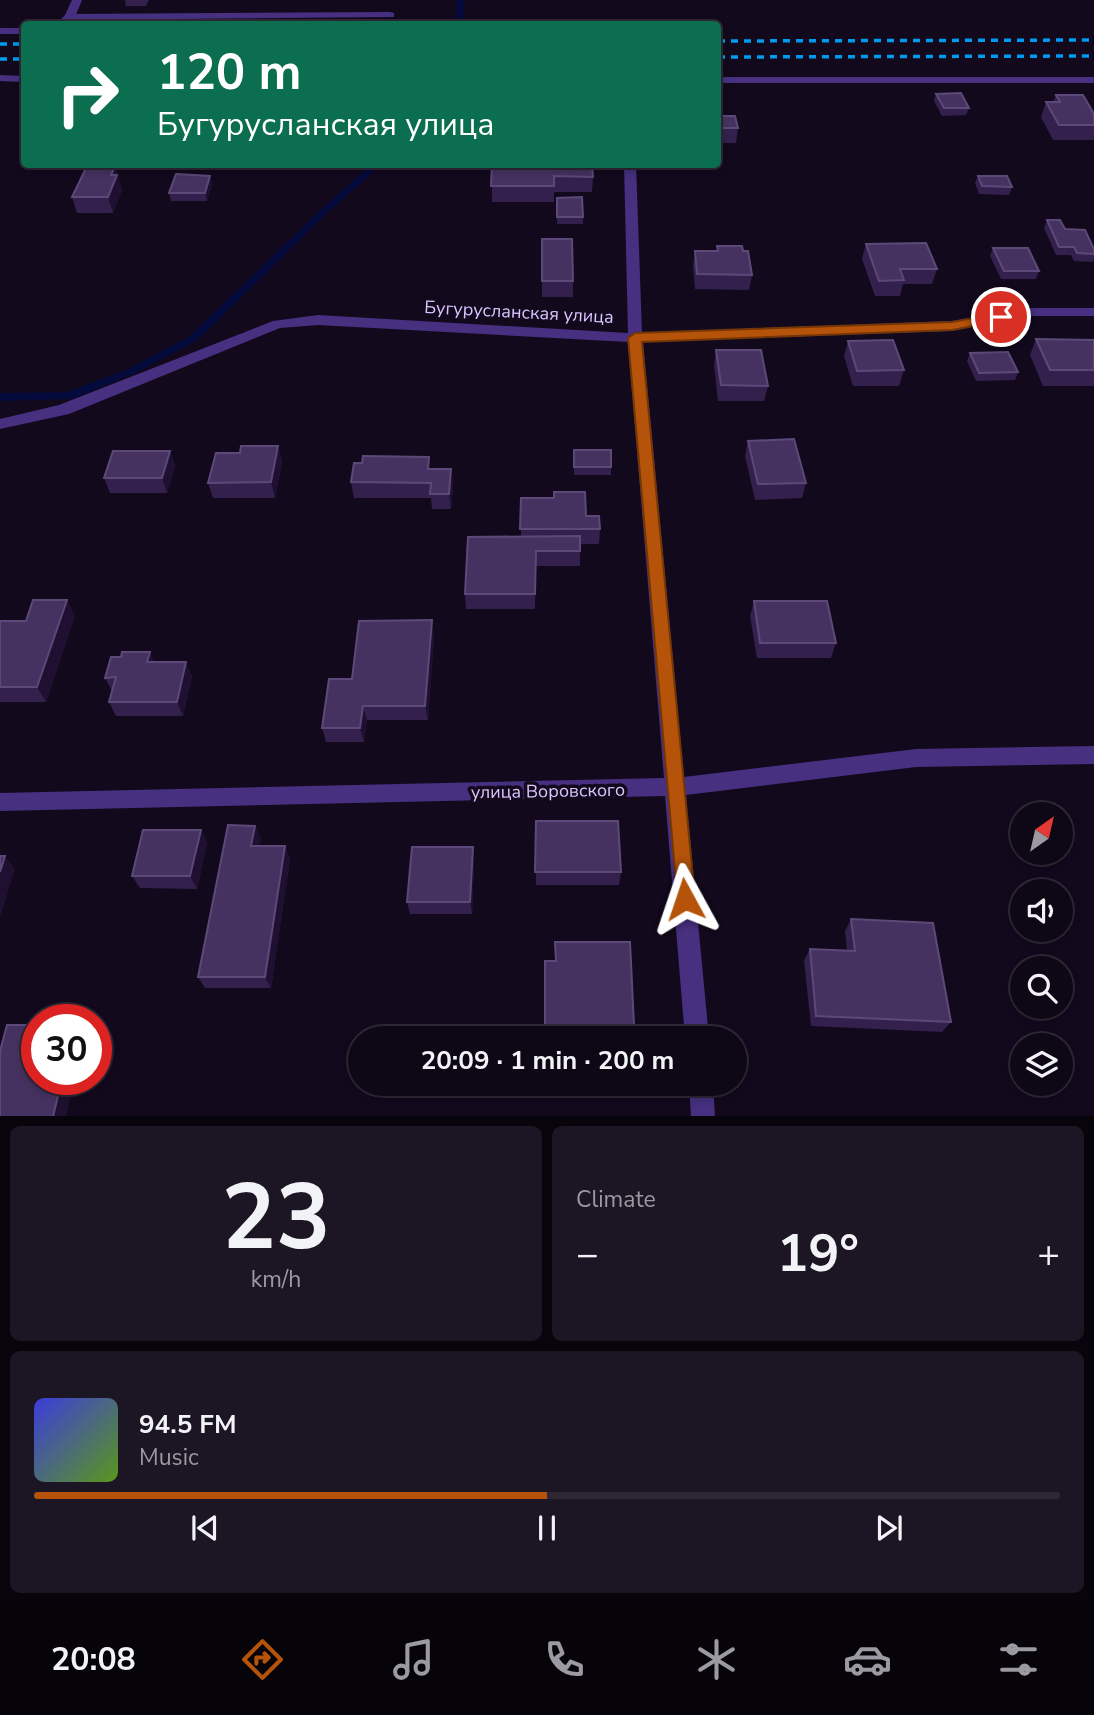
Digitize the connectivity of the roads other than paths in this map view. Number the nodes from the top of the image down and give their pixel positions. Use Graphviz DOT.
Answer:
graph roads {
  1 [pos="77,0"];
  2 [pos="390,15"];
  3 [pos="65,21"];
  4 [pos="0,31"];
  5 [pos="21,31"];
  6 [pos="0,79"];
  7 [pos="21,79"];
  8 [pos="1094,79"];
  9 [pos="721,80"];
  10 [pos="629,168"];
  11 [pos="1094,312"];
  12 [pos="635,338"];
  13 [pos="0,424"];
  14 [pos="1094,755"];
  15 [pos="675,787"];
  16 [pos="0,802"];
  17 [pos="696,1026"];
  18 [pos="702,1096"];
  19 [pos="704,1116"];
  1 -- 3 [label="street"];
  2 -- 3 [label="street"];
  4 -- 5 [label="street"];
  6 -- 7 [label="street"];
  8 -- 9 [label="street"];
  10 -- 12 [label="street"];
  11 -- 12 [label="street, Бугурусланская улица"];
  12 -- 13 [label="street, Бугурусланская улица"];
  12 -- 15 [label="street"];
  14 -- 15 [label="street, улица Воровского"];
  15 -- 16 [label="street, улица Воровского"];
  15 -- 17 [label="street"];
  18 -- 19 [label="street"];
}
